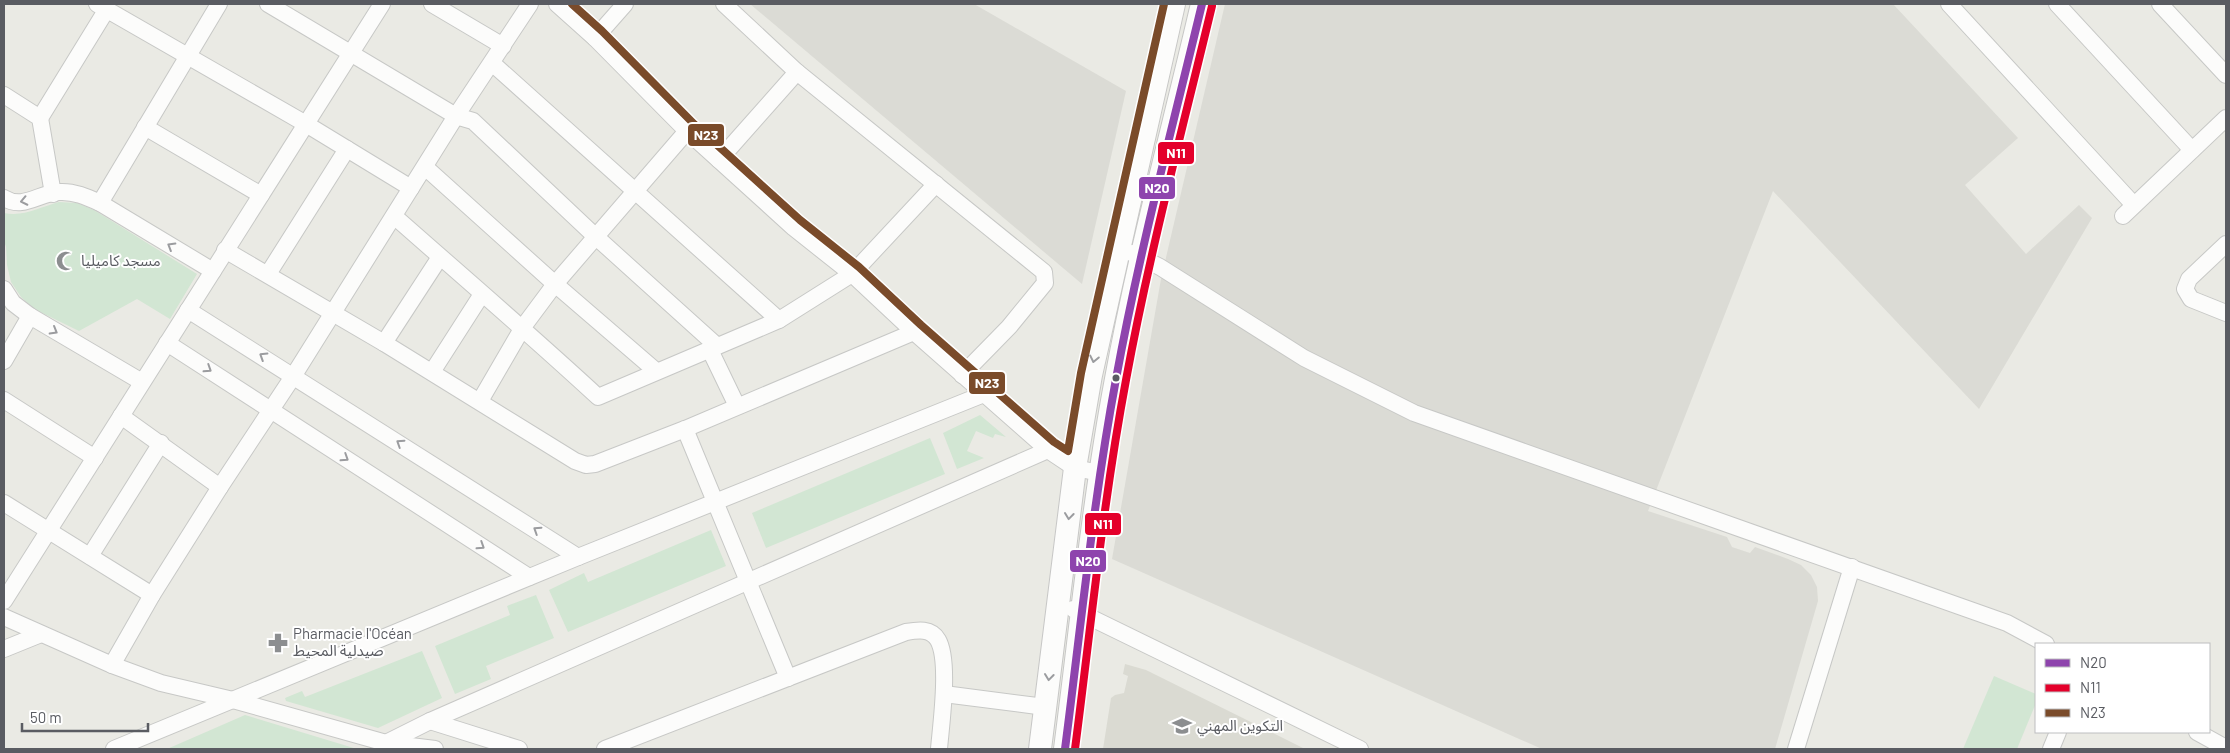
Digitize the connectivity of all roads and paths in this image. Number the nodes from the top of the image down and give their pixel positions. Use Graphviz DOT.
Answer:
graph roads {
  1 [pos="220,4"];
  2 [pos="382,4"];
  3 [pos="432,4"];
  4 [pos="530,4"];
  5 [pos="557,4"];
  6 [pos="625,4"];
  7 [pos="724,4"];
  8 [pos="1174,4"];
  9 [pos="1202,4"];
  10 [pos="1949,4"];
  11 [pos="2057,4"];
  12 [pos="2160,4"];
  13 [pos="276,6"];
  14 [pos="102,7"];
  15 [pos="595,38"];
  16 [pos="503,46"];
  17 [pos="351,53"];
  18 [pos="188,56"];
  19 [pos="492,63"];
  20 [pos="797,72"];
  21 [pos="2226,75"];
  22 [pos="4,95"];
  23 [pos="456,116"];
  24 [pos="40,118"];
  25 [pos="2226,118"];
  26 [pos="306,124"];
  27 [pos="145,127"];
  28 [pos="686,131"];
  29 [pos="347,149"];
  30 [pos="2192,150"];
  31 [pos="719,160"];
  32 [pos="425,166"];
  33 [pos="936,184"];
  34 [pos="411,188"];
  35 [pos="634,191"];
  36 [pos="53,194"];
  37 [pos="261,195"];
  38 [pos="4,198"];
  39 [pos="100,203"];
  40 [pos="394,216"];
  41 [pos="595,236"];
  42 [pos="2226,244"];
  43 [pos="1118,248"];
  44 [pos="225,250"];
  45 [pos="1140,256"];
  46 [pos="440,257"];
  47 [pos="213,271"];
  48 [pos="268,274"];
  49 [pos="852,274"];
  50 [pos="555,284"];
  51 [pos="4,289"];
  52 [pos="482,294"];
  53 [pos="188,310"];
  54 [pos="332,312"];
  55 [pos="2226,313"];
  56 [pos="30,316"];
  57 [pos="779,320"];
  58 [pos="523,327"];
  59 [pos="914,332"];
  60 [pos="167,343"];
  61 [pos="384,343"];
  62 [pos="714,348"];
  63 [pos="4,361"];
  64 [pos="656,371"];
  65 [pos="432,372"];
  66 [pos="294,375"];
  67 [pos="962,375"];
  68 [pos="142,382"];
  69 [pos="984,394"];
  70 [pos="4,400"];
  71 [pos="480,401"];
  72 [pos="737,406"];
  73 [pos="270,409"];
  74 [pos="121,416"];
  75 [pos="685,429"];
  76 [pos="160,443"];
  77 [pos="1048,450"];
  78 [pos="94,458"];
  79 [pos="1075,468"];
  80 [pos="1100,473"];
  81 [pos="220,487"];
  82 [pos="4,503"];
  83 [pos="715,503"];
  84 [pos="48,532"];
  85 [pos="90,556"];
  86 [pos="578,557"];
  87 [pos="1852,567"];
  88 [pos="529,577"];
  89 [pos="748,582"];
  90 [pos="152,595"];
  91 [pos="1058,600"];
  92 [pos="4,601"];
  93 [pos="1082,614"];
  94 [pos="4,617"];
  95 [pos="41,634"];
  96 [pos="2044,643"];
  97 [pos="4,649"];
  98 [pos="112,665"];
  99 [pos="788,678"];
  100 [pos="944,694"];
  101 [pos="233,700"];
  102 [pos="1045,707"];
  103 [pos="430,722"];
  104 [pos="2058,733"];
  105 [pos="2199,733"];
  106 [pos="386,743"];
  107 [pos="2226,748"];
  108 [pos="114,749"];
  109 [pos="435,749"];
  110 [pos="519,749"];
  111 [pos="605,749"];
  112 [pos="938,749"];
  113 [pos="1040,749"];
  114 [pos="1065,749"];
  115 [pos="1360,749"];
  116 [pos="1796,749"];
  117 [pos="2051,749"];
  1 -- 18 [label="street"];
  2 -- 17 [label="street"];
  3 -- 16 [label="street"];
  4 -- 16 [label="street"];
  5 -- 15 [label="street"];
  6 -- 15 [label="street"];
  7 -- 20 [label="street"];
  8 -- 43 [label="main road"];
  9 -- 45 [label="main road"];
  10 -- 30 [label="street"];
  11 -- 30 [label="street"];
  12 -- 21 [label="street"];
  13 -- 17 [label="street"];
  14 -- 18 [label="street"];
  14 -- 24 [label="street"];
  15 -- 28 [label="street"];
  16 -- 19 [label="street"];
  17 -- 23 [label="street"];
  17 -- 26 [label="street"];
  18 -- 26 [label="street"];
  18 -- 27 [label="street"];
  19 -- 23 [label="street"];
  19 -- 35 [label="street"];
  20 -- 31 [label="street"];
  20 -- 33 [label="street"];
  22 -- 24 [label="street"];
  23 -- 32 [label="street"];
  23 -- 41 [label="street"];
  24 -- 36 [label="street"];
  25 -- 30 [label="street"];
  26 -- 29 [label="street"];
  26 -- 37 [label="street"];
  27 -- 37 [label="street"];
  27 -- 39 [label="street"];
  28 -- 31 [label="street"];
  28 -- 35 [label="street"];
  29 -- 34 [label="street"];
  29 -- 48 [label="street"];
  31 -- 49 [label="street"];
  32 -- 34 [label="street"];
  32 -- 50 [label="street"];
  33 -- 49 [label="street"];
  33 -- 67 [label="street"];
  34 -- 40 [label="street"];
  35 -- 41 [label="street"];
  35 -- 57 [label="street"];
  36 -- 38 [label="street, one-way"];
  36 -- 39 [label="street"];
  37 -- 44 [label="street"];
  47 -- 39 [label="street, one-way"];
  40 -- 46 [label="street"];
  40 -- 54 [label="street"];
  41 -- 50 [label="street"];
  41 -- 62 [label="street"];
  42 -- 55 [label="street"];
  43 -- 45 [label="street"];
  43 -- 79 [label="main road, one-way"];
  44 -- 47 [label="street"];
  44 -- 48 [label="street"];
  45 -- 80 [label="main road"];
  45 -- 87 [label="street"];
  46 -- 52 [label="street"];
  46 -- 61 [label="street"];
  47 -- 53 [label="street"];
  48 -- 54 [label="street"];
  49 -- 57 [label="street"];
  49 -- 59 [label="street"];
  50 -- 58 [label="street"];
  50 -- 64 [label="street"];
  51 -- 56 [label="street"];
  52 -- 58 [label="street"];
  52 -- 65 [label="street"];
  53 -- 60 [label="street"];
  66 -- 53 [label="street, one-way"];
  54 -- 61 [label="street"];
  54 -- 66 [label="street"];
  56 -- 63 [label="street"];
  56 -- 68 [label="street, one-way"];
  57 -- 62 [label="street"];
  58 -- 64 [label="street"];
  58 -- 71 [label="street"];
  59 -- 67 [label="street"];
  59 -- 72 [label="street"];
  60 -- 68 [label="street"];
  60 -- 73 [label="street, one-way"];
  61 -- 65 [label="street"];
  62 -- 64 [label="street"];
  62 -- 72 [label="street"];
  65 -- 71 [label="street"];
  66 -- 73 [label="street"];
  86 -- 66 [label="street, one-way"];
  67 -- 69 [label="street"];
  68 -- 74 [label="street"];
  69 -- 77 [label="street"];
  69 -- 83 [label="street"];
  70 -- 78 [label="street"];
  71 -- 75 [label="street"];
  72 -- 75 [label="street"];
  73 -- 81 [label="street"];
  73 -- 88 [label="street, one-way"];
  74 -- 76 [label="street"];
  74 -- 78 [label="street"];
  75 -- 83 [label="street"];
  76 -- 81 [label="street"];
  76 -- 85 [label="street"];
  77 -- 79 [label="street"];
  77 -- 89 [label="street"];
  78 -- 84 [label="street"];
  79 -- 80 [label="street"];
  79 -- 91 [label="main road, one-way"];
  80 -- 93 [label="main road"];
  81 -- 90 [label="street"];
  82 -- 84 [label="street"];
  83 -- 86 [label="street"];
  83 -- 89 [label="street"];
  84 -- 85 [label="street"];
  84 -- 92 [label="street"];
  85 -- 90 [label="street"];
  86 -- 88 [label="street"];
  87 -- 96 [label="street"];
  87 -- 116 [label="street"];
  88 -- 101 [label="street"];
  89 -- 99 [label="street"];
  89 -- 103 [label="street"];
  90 -- 98 [label="street"];
  91 -- 93 [label="street"];
  91 -- 102 [label="main road, one-way"];
  93 -- 114 [label="main road"];
  93 -- 115 [label="street"];
  94 -- 95 [label="street"];
  95 -- 97 [label="street"];
  95 -- 98 [label="street"];
  98 -- 101 [label="street"];
  99 -- 100 [label="street"];
  99 -- 111 [label="street"];
  100 -- 102 [label="street"];
  100 -- 112 [label="street"];
  101 -- 106 [label="street"];
  101 -- 108 [label="street"];
  102 -- 113 [label="main road"];
  103 -- 106 [label="street"];
  103 -- 110 [label="street"];
  104 -- 117 [label="street"];
  105 -- 107 [label="street"];
  106 -- 109 [label="street"];
}
